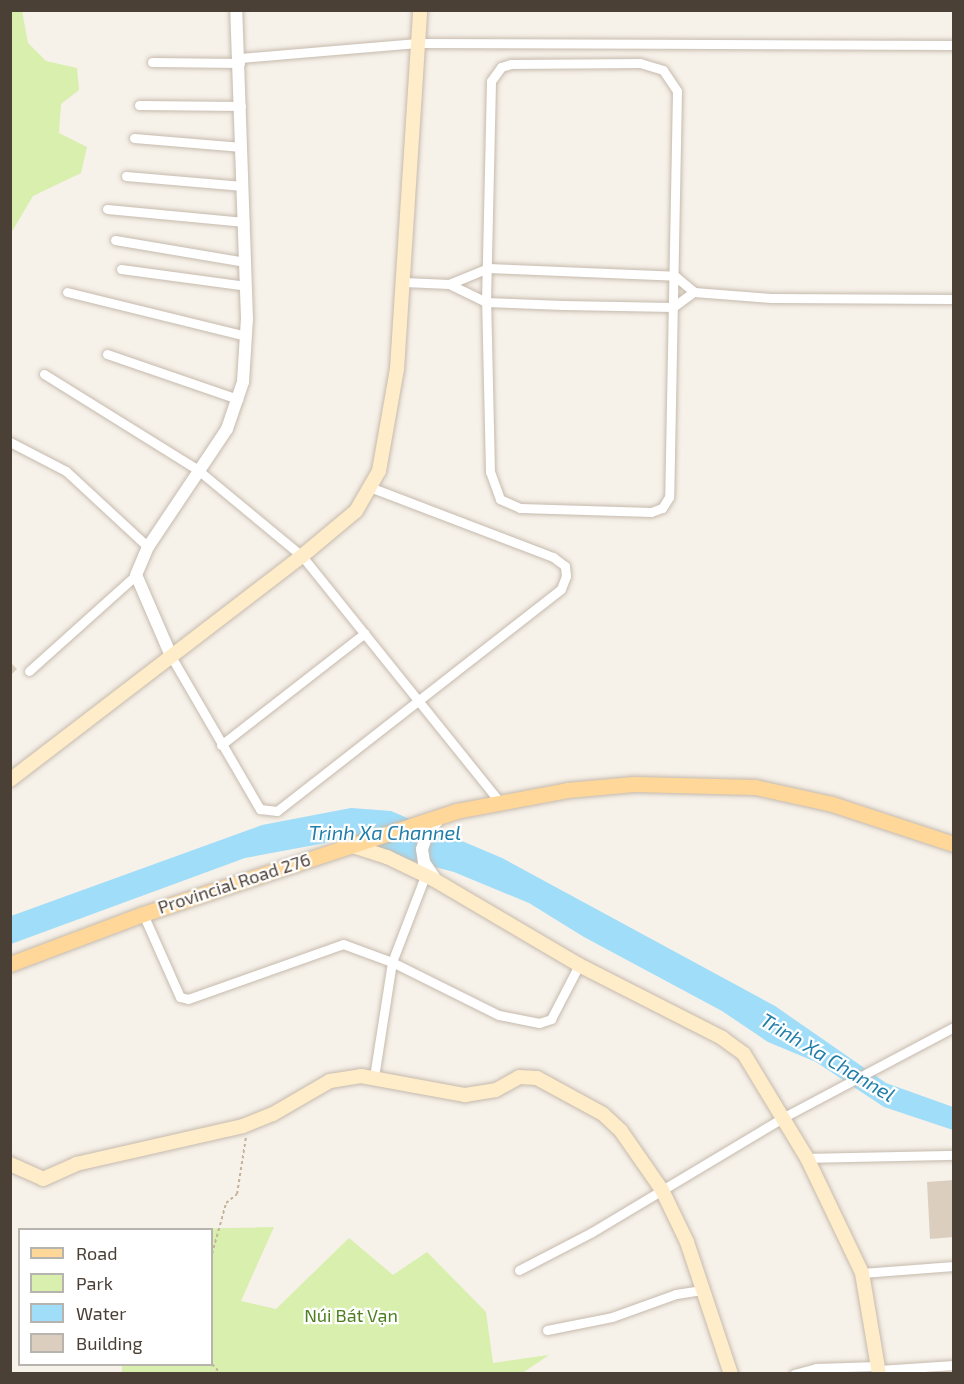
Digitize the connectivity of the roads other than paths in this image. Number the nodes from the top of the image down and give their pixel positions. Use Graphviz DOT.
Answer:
graph roads {
  1 [pos="236,10"];
  2 [pos="420,10"];
  3 [pos="420,43"];
  4 [pos="954,45"];
  5 [pos="240,60"];
  6 [pos="152,62"];
  7 [pos="139,105"];
  8 [pos="241,106"];
  9 [pos="134,138"];
  10 [pos="242,147"];
  11 [pos="126,176"];
  12 [pos="243,186"];
  13 [pos="107,209"];
  14 [pos="244,222"];
  15 [pos="115,240"];
  16 [pos="245,262"];
  17 [pos="488,268"];
  18 [pos="121,269"];
  19 [pos="675,276"];
  20 [pos="404,282"];
  21 [pos="449,284"];
  22 [pos="246,286"];
  23 [pos="67,292"];
  24 [pos="694,292"];
  25 [pos="954,299"];
  26 [pos="486,302"];
  27 [pos="673,307"];
  28 [pos="246,336"];
  29 [pos="107,354"];
  30 [pos="44,374"];
  31 [pos="238,399"];
  32 [pos="10,442"];
  33 [pos="198,470"];
  34 [pos="370,487"];
  35 [pos="148,547"];
  36 [pos="302,556"];
  37 [pos="136,574"];
  38 [pos="365,633"];
  39 [pos="172,658"];
  40 [pos="29,671"];
  41 [pos="420,701"];
  42 [pos="221,746"];
  43 [pos="10,780"];
  44 [pos="499,801"];
  45 [pos="441,816"];
  46 [pos="954,844"];
  47 [pos="350,845"];
  48 [pos="431,878"];
  49 [pos="143,914"];
  50 [pos="392,962"];
  51 [pos="10,964"];
  52 [pos="579,964"];
  53 [pos="954,1028"];
  54 [pos="374,1077"];
  55 [pos="784,1117"];
  56 [pos="954,1155"];
  57 [pos="807,1158"];
  58 [pos="10,1164"];
  59 [pos="662,1190"];
  60 [pos="954,1266"];
  61 [pos="519,1270"];
  62 [pos="862,1273"];
  63 [pos="702,1290"];
  64 [pos="547,1330"];
  65 [pos="954,1365"];
  66 [pos="878,1370"];
  67 [pos="731,1374"];
  68 [pos="794,1374"];
  1 -- 5 [label="street"];
  2 -- 3 [label="main road"];
  3 -- 4 [label="street"];
  3 -- 5 [label="street"];
  3 -- 20 [label="main road"];
  5 -- 6 [label="street"];
  5 -- 8 [label="street"];
  7 -- 8 [label="street"];
  8 -- 10 [label="street"];
  9 -- 10 [label="street"];
  10 -- 12 [label="street"];
  11 -- 12 [label="street"];
  12 -- 14 [label="street"];
  13 -- 14 [label="street"];
  14 -- 16 [label="street"];
  15 -- 16 [label="street"];
  16 -- 22 [label="street"];
  17 -- 19 [label="street"];
  17 -- 19 [label="street"];
  17 -- 21 [label="street"];
  17 -- 26 [label="street"];
  18 -- 22 [label="street"];
  19 -- 24 [label="street"];
  19 -- 27 [label="street"];
  20 -- 21 [label="street"];
  20 -- 34 [label="main road"];
  21 -- 26 [label="street"];
  22 -- 28 [label="street"];
  23 -- 28 [label="street"];
  24 -- 25 [label="street"];
  24 -- 27 [label="street"];
  26 -- 27 [label="street"];
  26 -- 27 [label="street"];
  28 -- 31 [label="street"];
  29 -- 31 [label="street"];
  30 -- 33 [label="street"];
  31 -- 33 [label="street"];
  32 -- 35 [label="street"];
  33 -- 35 [label="street"];
  33 -- 36 [label="street"];
  34 -- 36 [label="main road"];
  34 -- 41 [label="street"];
  35 -- 37 [label="street"];
  36 -- 38 [label="street"];
  36 -- 39 [label="main road"];
  37 -- 39 [label="street"];
  37 -- 40 [label="street"];
  38 -- 41 [label="street"];
  38 -- 42 [label="street"];
  39 -- 42 [label="street"];
  39 -- 43 [label="main road"];
  41 -- 42 [label="street"];
  41 -- 44 [label="street"];
  44 -- 45 [label="main road, Provincial Road 276"];
  44 -- 46 [label="main road, Provincial Road 276"];
  45 -- 47 [label="main road, Provincial Road 276"];
  45 -- 48 [label="street"];
  47 -- 48 [label="main road"];
  47 -- 49 [label="main road, Provincial Road 276"];
  48 -- 50 [label="street"];
  48 -- 52 [label="main road"];
  49 -- 50 [label="street"];
  49 -- 51 [label="main road, Provincial Road 276"];
  50 -- 52 [label="street"];
  50 -- 54 [label="street"];
  52 -- 55 [label="main road"];
  53 -- 55 [label="street"];
  54 -- 58 [label="main road"];
  54 -- 59 [label="main road"];
  55 -- 57 [label="main road"];
  55 -- 59 [label="street"];
  56 -- 57 [label="street"];
  57 -- 62 [label="main road"];
  59 -- 61 [label="street"];
  59 -- 63 [label="main road"];
  60 -- 62 [label="street"];
  62 -- 66 [label="main road"];
  63 -- 64 [label="street"];
  63 -- 67 [label="main road"];
  65 -- 66 [label="street"];
  66 -- 68 [label="street"];
}
